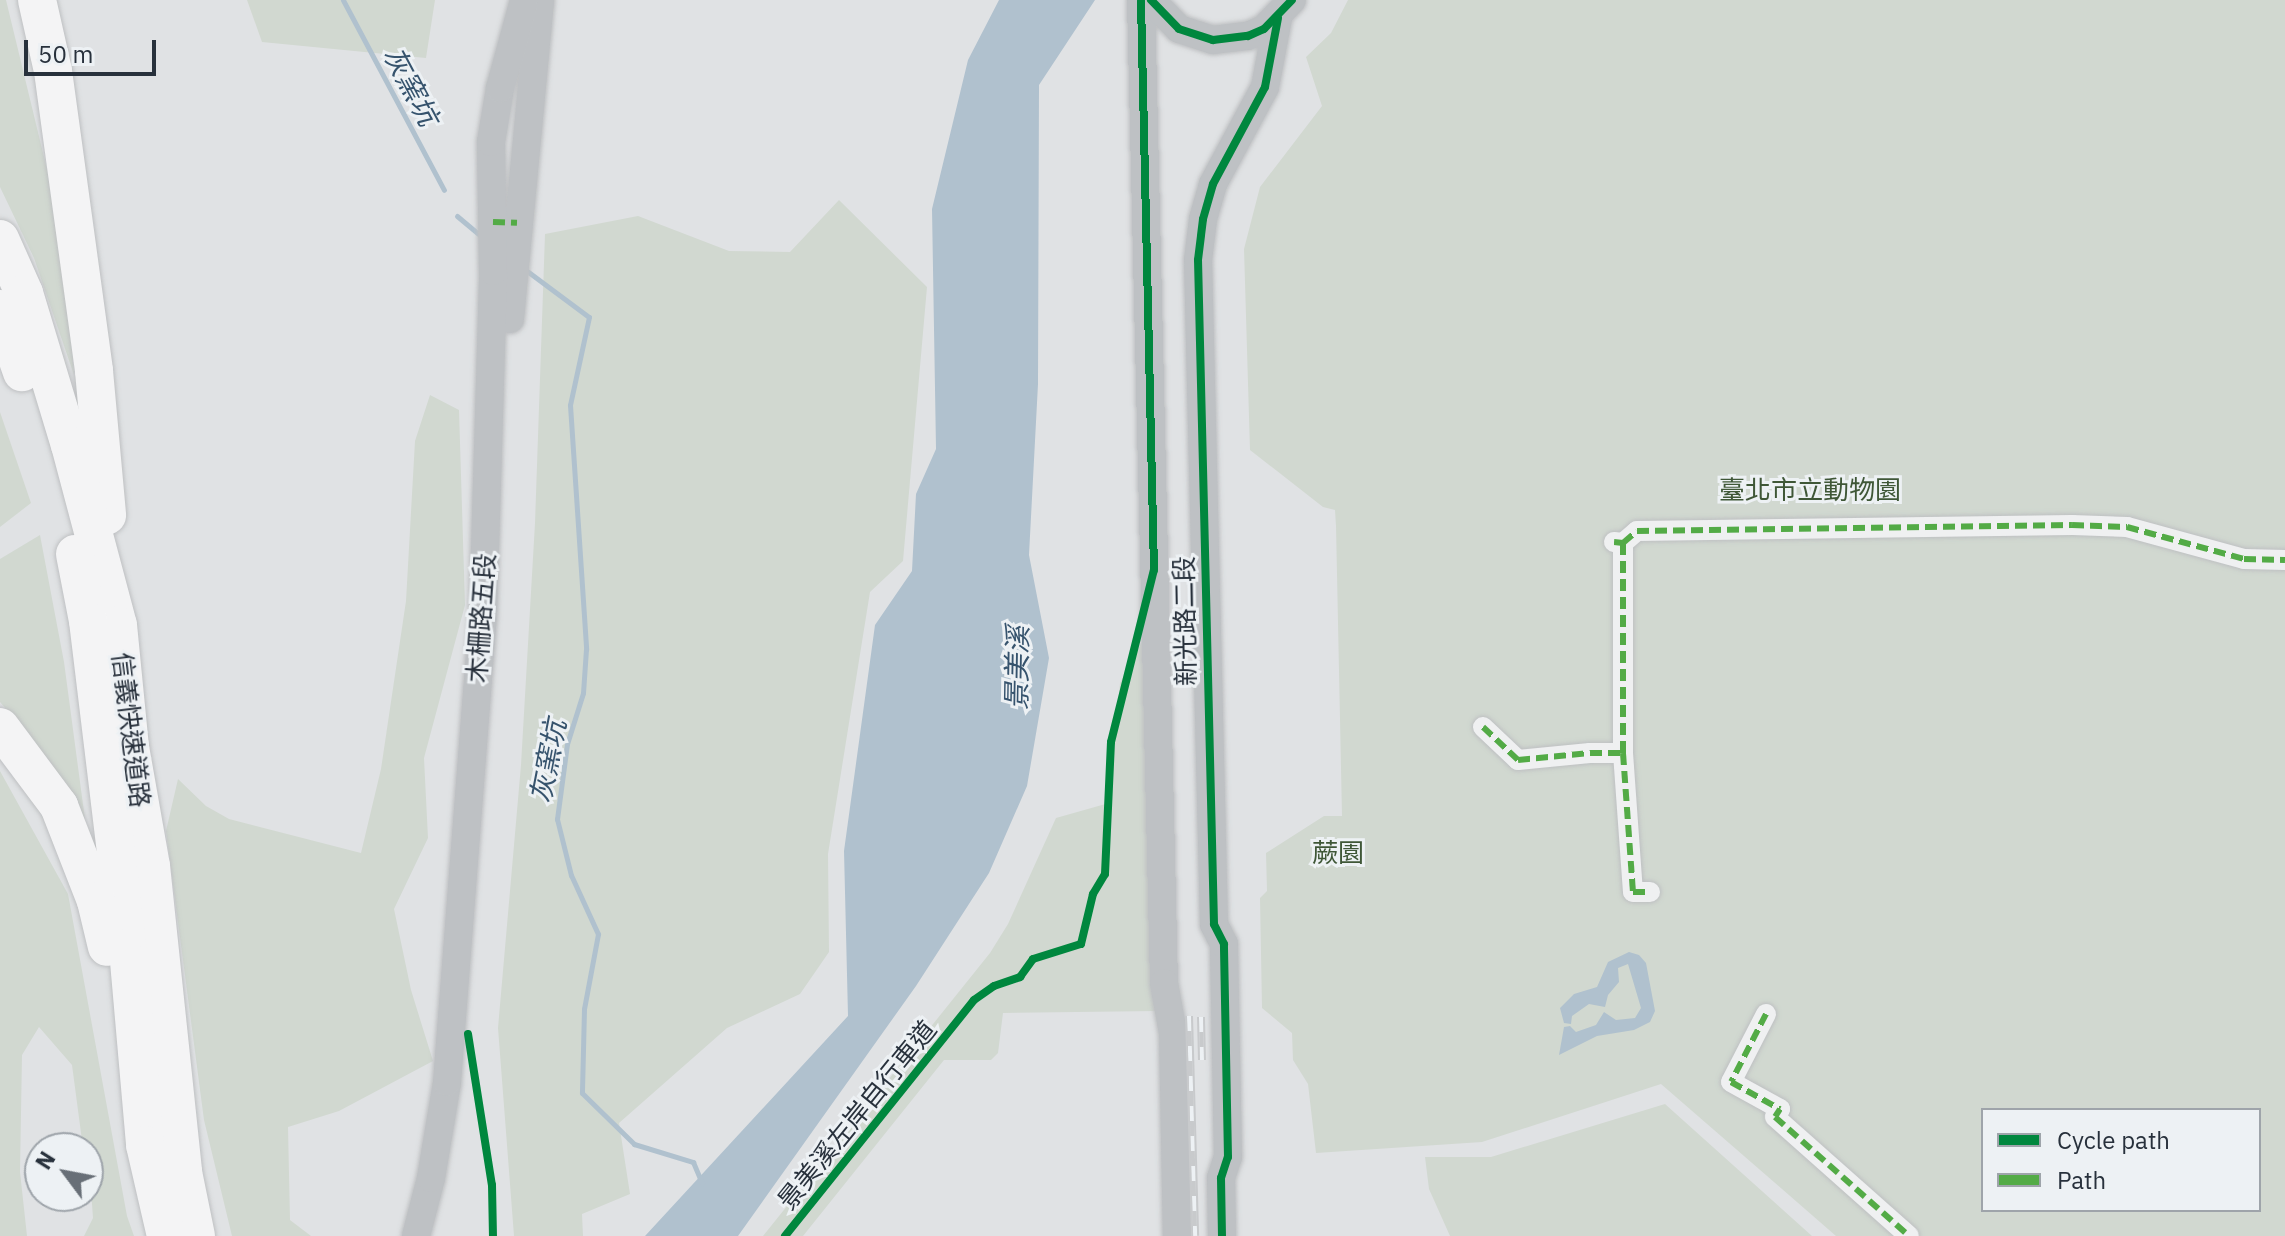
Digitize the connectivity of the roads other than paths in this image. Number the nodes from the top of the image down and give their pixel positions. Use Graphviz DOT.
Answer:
graph roads {
  1 [pos="37,0"];
  2 [pos="57,0"];
  3 [pos="524,0"];
  4 [pos="540,0"];
  5 [pos="1141,0"];
  6 [pos="1151,0"];
  7 [pos="1288,5"];
  8 [pos="53,71"];
  9 [pos="500,88"];
  10 [pos="529,106"];
  11 [pos="505,222"];
  12 [pos="0,239"];
  13 [pos="0,309"];
  14 [pos="2285,560"];
  15 [pos="118,625"];
  16 [pos="0,727"];
  17 [pos="1483,727"];
  18 [pos="1623,753"];
  19 [pos="1650,892"];
  20 [pos="1766,1014"];
  21 [pos="139,1078"];
  22 [pos="166,1236"];
  23 [pos="196,1236"];
  24 [pos="416,1236"];
  25 [pos="436,1236"];
  26 [pos="1177,1236"];
  27 [pos="1222,1236"];
  28 [pos="1909,1236"];
  1 -- 8 [label="highway"];
  2 -- 8 [label="highway"];
  3 -- 9 [label="street, 木柵路五段"];
  4 -- 10 [label="street, 木柵路五段"];
  5 -- 26 [label="street, 新光路二段"];
  6 -- 7 [label="street"];
  7 -- 27 [label="street, 新光路二段"];
  8 -- 15 [label="highway"];
  9 -- 10 [label="street"];
  9 -- 11 [label="street, 木柵路五段"];
  10 -- 11 [label="street, 木柵路五段"];
  11 -- 24 [label="street, 木柵路五段"];
  11 -- 25 [label="street, 木柵路五段"];
  12 -- 15 [label="highway, 信義快速道路"];
  13 -- 21 [label="highway, 信義快速道路"];
  14 -- 18 [label="street"];
  15 -- 23 [label="highway, 信義快速道路"];
  16 -- 21 [label="highway"];
  17 -- 18 [label="street"];
  18 -- 19 [label="street"];
  20 -- 28 [label="street"];
  21 -- 22 [label="highway, 信義快速道路"];
}
